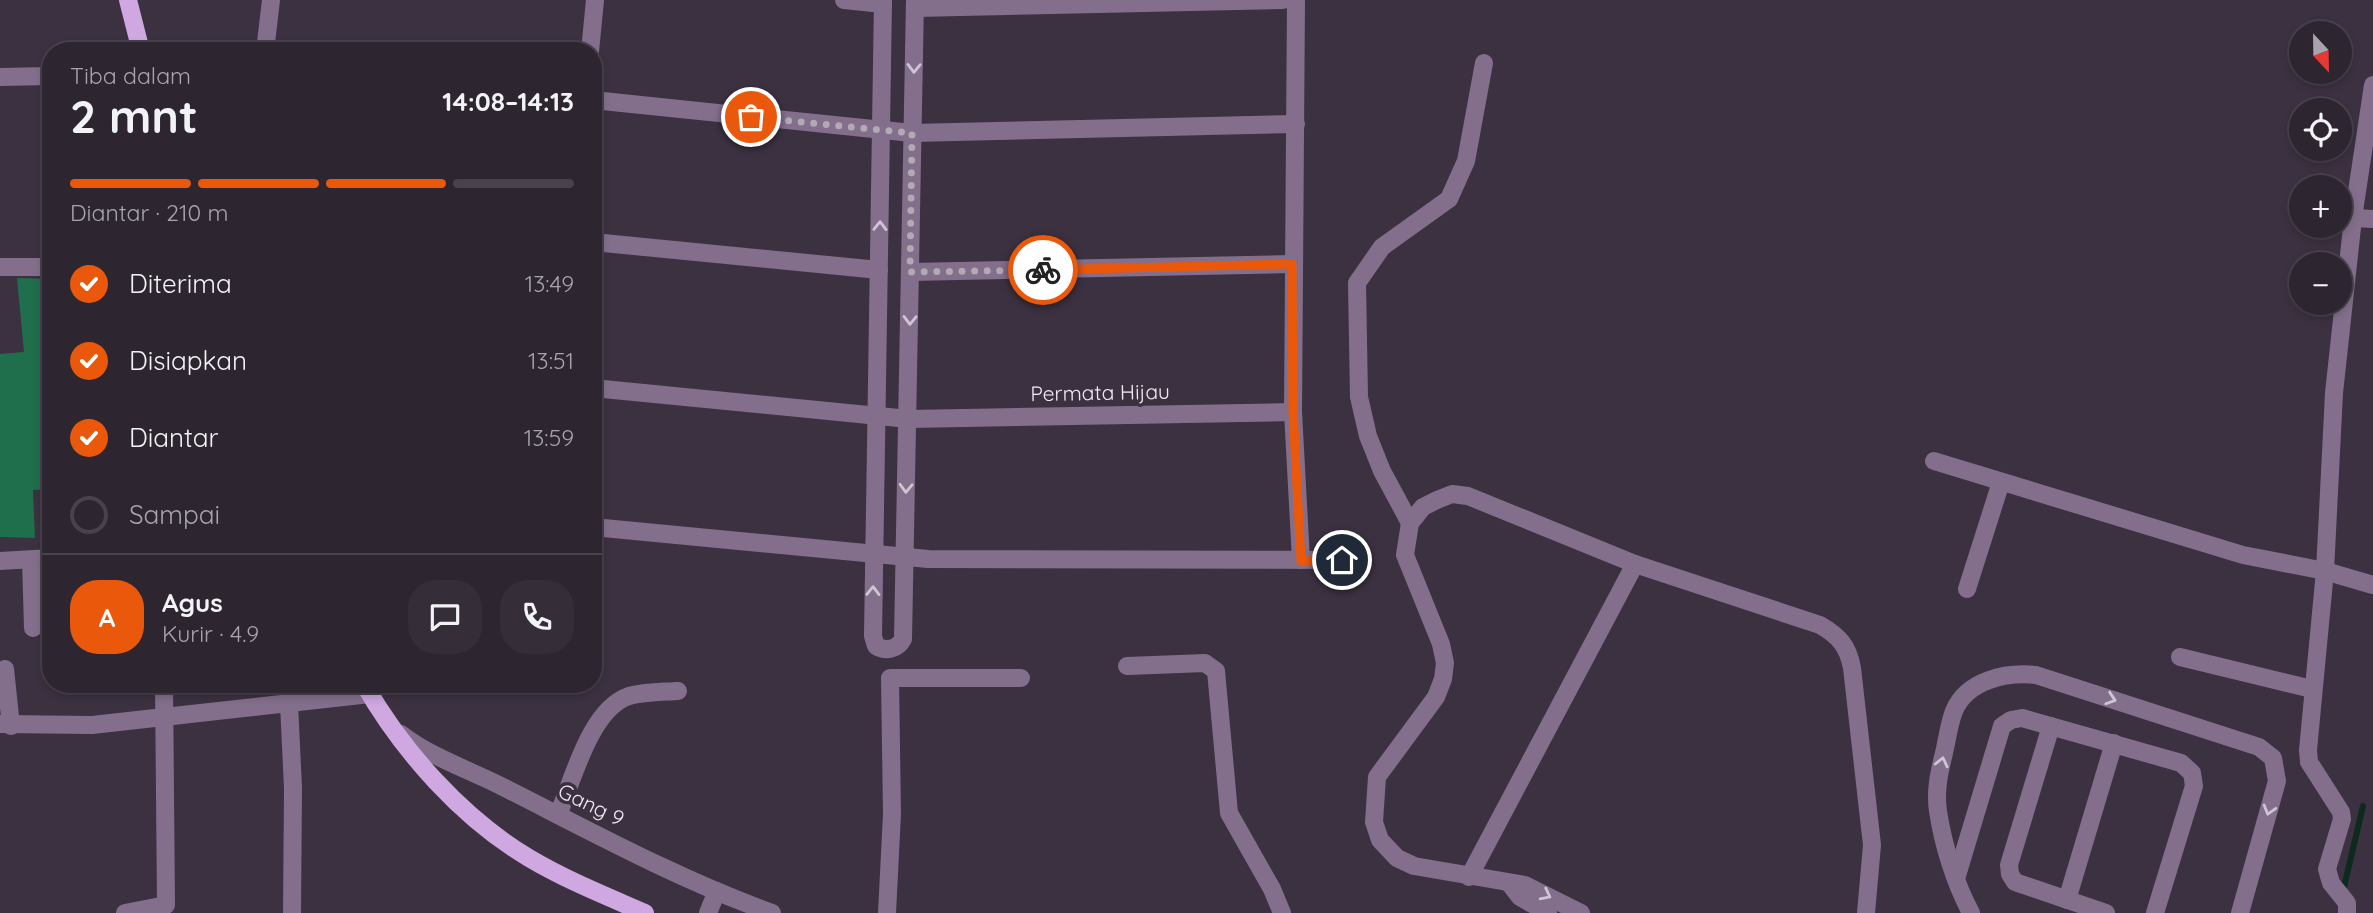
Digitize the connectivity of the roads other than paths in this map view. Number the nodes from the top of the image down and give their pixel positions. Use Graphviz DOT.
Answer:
graph roads {
  1 [pos="128,0"];
  2 [pos="271,0"];
  3 [pos="595,0"];
  4 [pos="844,0"];
  5 [pos="1283,0"];
  6 [pos="1296,0"];
  7 [pos="883,2"];
  8 [pos="915,4"];
  9 [pos="139,42"];
  10 [pos="266,42"];
  11 [pos="591,42"];
  12 [pos="1484,63"];
  13 [pos="42,76"];
  14 [pos="0,77"];
  15 [pos="2373,85"];
  16 [pos="602,101"];
  17 [pos="1296,124"];
  18 [pos="883,132"];
  19 [pos="912,133"];
  20 [pos="2353,218"];
  21 [pos="2373,219"];
  22 [pos="602,243"];
  23 [pos="1292,264"];
  24 [pos="0,267"];
  25 [pos="42,267"];
  26 [pos="879,270"];
  27 [pos="910,272"];
  28 [pos="602,389"];
  29 [pos="1293,412"];
  30 [pos="878,417"];
  31 [pos="909,419"];
  32 [pos="1934,461"];
  33 [pos="2001,482"];
  34 [pos="1410,523"];
  35 [pos="602,528"];
  36 [pos="873,556"];
  37 [pos="42,558"];
  38 [pos="904,558"];
  39 [pos="31,559"];
  40 [pos="1363,560"];
  41 [pos="0,561"];
  42 [pos="1301,561"];
  43 [pos="1635,564"];
  44 [pos="2325,571"];
  45 [pos="2373,585"];
  46 [pos="1967,589"];
  47 [pos="33,628"];
  48 [pos="2179,657"];
  49 [pos="1126,666"];
  50 [pos="5,669"];
  51 [pos="1021,678"];
  52 [pos="2312,689"];
  53 [pos="678,691"];
  54 [pos="164,693"];
  55 [pos="348,693"];
  56 [pos="370,693"];
  57 [pos="289,705"];
  58 [pos="164,715"];
  59 [pos="5,725"];
  60 [pos="2051,726"];
  61 [pos="395,730"];
  62 [pos="2114,743"];
  63 [pos="558,815"];
  64 [pos="1468,877"];
  65 [pos="1956,879"];
  66 [pos="1510,884"];
  67 [pos="717,891"];
  68 [pos="2067,900"];
  69 [pos="168,909"];
  70 [pos="129,913"];
  71 [pos="292,913"];
  72 [pos="645,913"];
  73 [pos="708,913"];
  74 [pos="772,913"];
  75 [pos="887,913"];
  76 [pos="1282,913"];
  77 [pos="1548,913"];
  78 [pos="1581,913"];
  79 [pos="1866,913"];
  80 [pos="1971,913"];
  81 [pos="2106,913"];
  82 [pos="2155,913"];
  83 [pos="2240,913"];
  84 [pos="2347,913"];
  1 -- 9 [label="main road"];
  2 -- 10 [label="street"];
  3 -- 11 [label="street"];
  4 -- 7 [label="street"];
  5 -- 8 [label="street"];
  6 -- 17 [label="street"];
  7 -- 18 [label="street"];
  8 -- 19 [label="street, one-way"];
  12 -- 34 [label="street"];
  13 -- 14 [label="street"];
  15 -- 20 [label="street"];
  16 -- 18 [label="street"];
  17 -- 19 [label="street"];
  17 -- 23 [label="street"];
  18 -- 19 [label="street"];
  26 -- 18 [label="street, one-way"];
  19 -- 27 [label="street"];
  20 -- 21 [label="street"];
  20 -- 44 [label="street"];
  22 -- 26 [label="street"];
  23 -- 27 [label="street"];
  23 -- 29 [label="street"];
  24 -- 25 [label="street"];
  26 -- 30 [label="street"];
  27 -- 31 [label="street, one-way"];
  28 -- 30 [label="street, Permata Hijau"];
  29 -- 31 [label="street, Permata Hijau"];
  29 -- 42 [label="street"];
  30 -- 31 [label="street, Permata Hijau"];
  30 -- 36 [label="street"];
  31 -- 38 [label="street, one-way"];
  32 -- 33 [label="street"];
  33 -- 44 [label="street"];
  33 -- 46 [label="street"];
  34 -- 43 [label="street"];
  34 -- 64 [label="street"];
  35 -- 36 [label="street"];
  36 -- 38 [label="street"];
  38 -- 36 [label="street, one-way"];
  37 -- 39 [label="street"];
  38 -- 42 [label="street"];
  39 -- 41 [label="street"];
  39 -- 47 [label="street"];
  40 -- 42 [label="street"];
  43 -- 64 [label="street"];
  43 -- 79 [label="street"];
  44 -- 45 [label="street"];
  44 -- 52 [label="street"];
  48 -- 52 [label="street"];
  49 -- 76 [label="street"];
  50 -- 59 [label="street"];
  51 -- 75 [label="street"];
  52 -- 84 [label="street"];
  53 -- 63 [label="street"];
  54 -- 58 [label="street"];
  55 -- 57 [label="street"];
  56 -- 61 [label="main road"];
  57 -- 58 [label="street"];
  57 -- 71 [label="street"];
  58 -- 59 [label="street"];
  58 -- 69 [label="street"];
  60 -- 62 [label="street"];
  60 -- 65 [label="street"];
  60 -- 68 [label="street"];
  61 -- 63 [label="street, Gang 9"];
  61 -- 72 [label="main road"];
  62 -- 68 [label="street"];
  62 -- 82 [label="street"];
  63 -- 67 [label="street, Gang 9"];
  64 -- 66 [label="street"];
  65 -- 80 [label="street"];
  65 -- 83 [label="street, one-way"];
  66 -- 77 [label="street"];
  66 -- 78 [label="street, one-way"];
  67 -- 73 [label="street"];
  67 -- 74 [label="street, Gang 9"];
  68 -- 81 [label="street"];
  69 -- 70 [label="street"];
}
